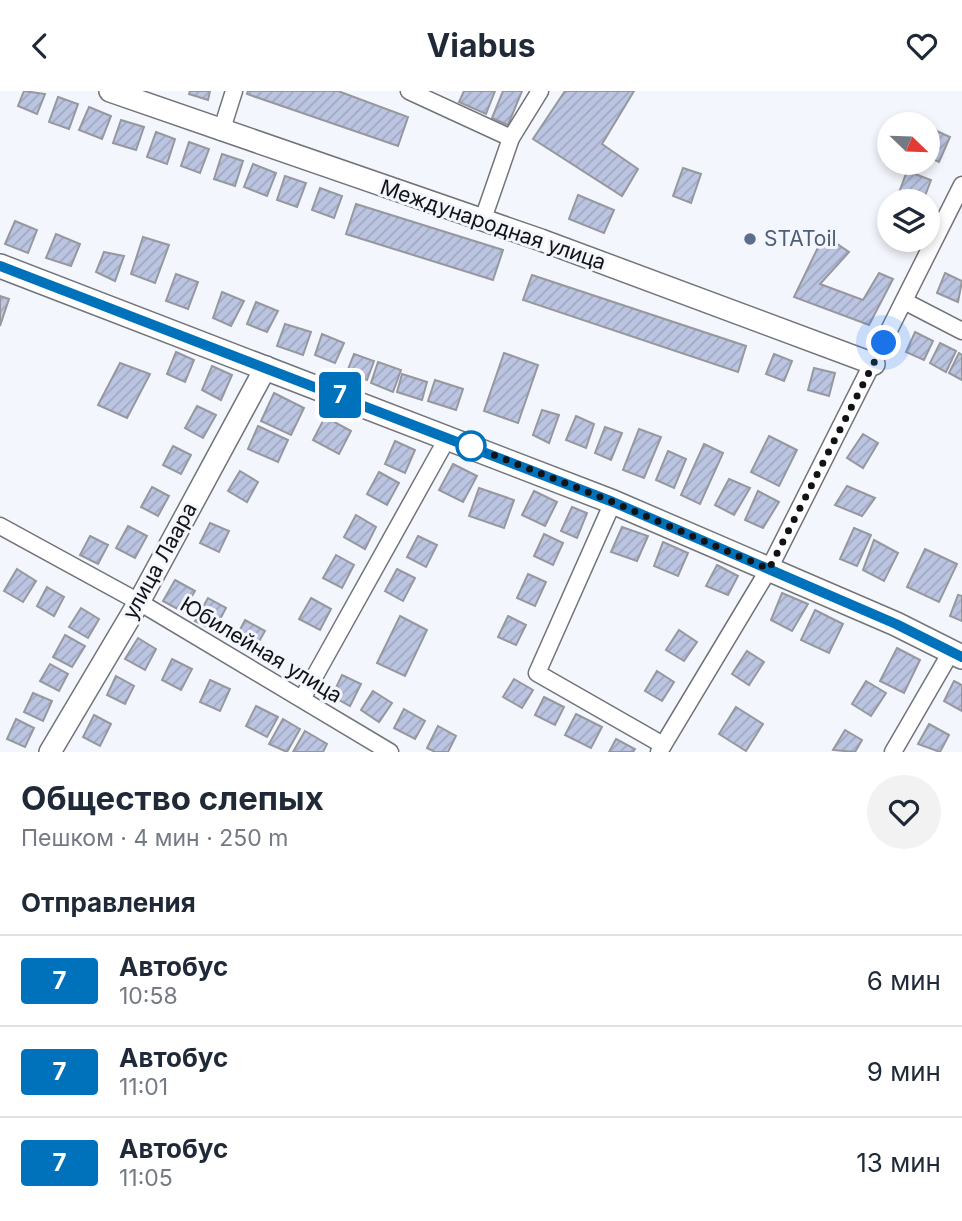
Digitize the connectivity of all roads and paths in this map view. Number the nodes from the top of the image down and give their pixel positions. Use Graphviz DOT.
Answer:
graph roads {
  1 [pos="110,91"];
  2 [pos="234,91"];
  3 [pos="408,91"];
  4 [pos="540,91"];
  5 [pos="221,132"];
  6 [pos="511,138"];
  7 [pos="962,185"];
  8 [pos="483,219"];
  9 [pos="0,266"];
  10 [pos="904,301"];
  11 [pos="962,331"];
  12 [pos="874,364"];
  13 [pos="266,367"];
  14 [pos="449,437"];
  15 [pos="613,502"];
  16 [pos="0,526"];
  17 [pos="769,569"];
  18 [pos="139,602"];
  19 [pos="956,654"];
  20 [pos="302,699"];
  21 [pos="661,748"];
  22 [pos="50,752"];
  23 [pos="390,752"];
  24 [pos="892,752"];
  1 -- 5 [label="street, Международная улица"];
  2 -- 5 [label="street"];
  3 -- 6 [label="street"];
  4 -- 6 [label="street"];
  5 -- 8 [label="street, Международная улица"];
  6 -- 8 [label="street"];
  7 -- 10 [label="street"];
  8 -- 12 [label="street, Международная улица"];
  9 -- 13 [label="main road"];
  10 -- 11 [label="street"];
  10 -- 12 [label="street"];
  12 -- 17 [label="street"];
  13 -- 14 [label="main road"];
  13 -- 18 [label="street, улица Лаара"];
  14 -- 15 [label="main road"];
  14 -- 20 [label="street"];
  15 -- 17 [label="main road"];
  15 -- 21 [label="street"];
  16 -- 18 [label="street, Юбилейная улица"];
  17 -- 19 [label="main road"];
  17 -- 21 [label="street"];
  18 -- 20 [label="street, Юбилейная улица"];
  18 -- 22 [label="street, улица Лаара"];
  19 -- 24 [label="street"];
  20 -- 23 [label="street, Юбилейная улица"];
}
